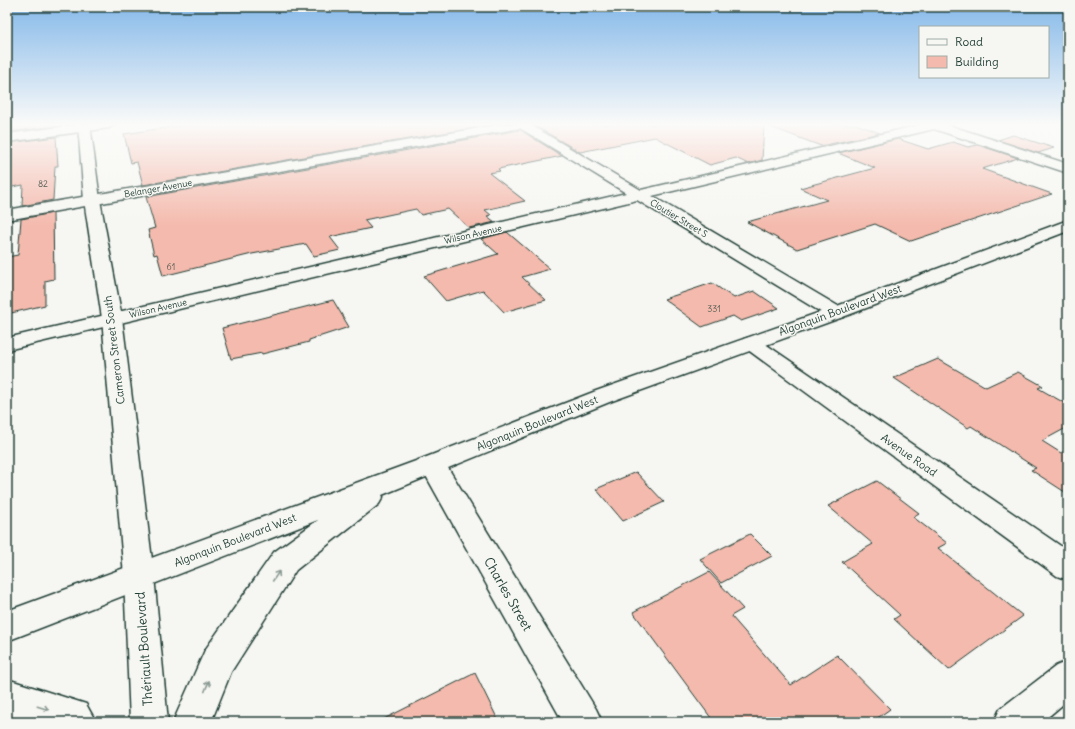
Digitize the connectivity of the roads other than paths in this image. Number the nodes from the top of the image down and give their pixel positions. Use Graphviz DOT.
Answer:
graph roads {
  1 [pos="87,158"];
  2 [pos="330,158"];
  3 [pos="579,158"];
  4 [pos="794,158"];
  5 [pos="1036,158"];
  6 [pos="1068,169"];
  7 [pos="640,195"];
  8 [pos="92,200"];
  9 [pos="7,215"];
  10 [pos="1068,225"];
  11 [pos="836,313"];
  12 [pos="112,318"];
  13 [pos="751,343"];
  14 [pos="7,344"];
  15 [pos="433,465"];
  16 [pos="387,483"];
  17 [pos="1068,567"];
  18 [pos="139,576"];
  19 [pos="7,626"];
  20 [pos="1068,678"];
  21 [pos="7,697"];
  22 [pos="77,722"];
  23 [pos="149,722"];
  24 [pos="192,722"];
  25 [pos="583,722"];
  26 [pos="1013,722"];
  1 -- 8 [label="street, Cameron Street South"];
  2 -- 8 [label="street, Belanger Avenue"];
  3 -- 7 [label="street, Cloutier Street S"];
  4 -- 7 [label="street, Wilson Avenue"];
  5 -- 6 [label="street"];
  7 -- 11 [label="street, Cloutier Street S"];
  7 -- 12 [label="street, Wilson Avenue"];
  8 -- 9 [label="street, Belanger Avenue"];
  8 -- 12 [label="street, Cameron Street South"];
  10 -- 11 [label="street, Algonquin Boulevard West"];
  11 -- 13 [label="street, Algonquin Boulevard West"];
  12 -- 14 [label="street, Wilson Avenue"];
  12 -- 18 [label="street, Cameron Street South"];
  13 -- 15 [label="street, Algonquin Boulevard West"];
  13 -- 17 [label="street, Avenue Road"];
  15 -- 16 [label="street, Algonquin Boulevard West"];
  15 -- 25 [label="street, Charles Street"];
  16 -- 18 [label="street, Algonquin Boulevard West"];
  24 -- 16 [label="street, one-way"];
  18 -- 19 [label="street, Algonquin Boulevard West"];
  18 -- 23 [label="street, Thériault Boulevard"];
  20 -- 26 [label="street"];
  21 -- 22 [label="street, one-way"];
}
